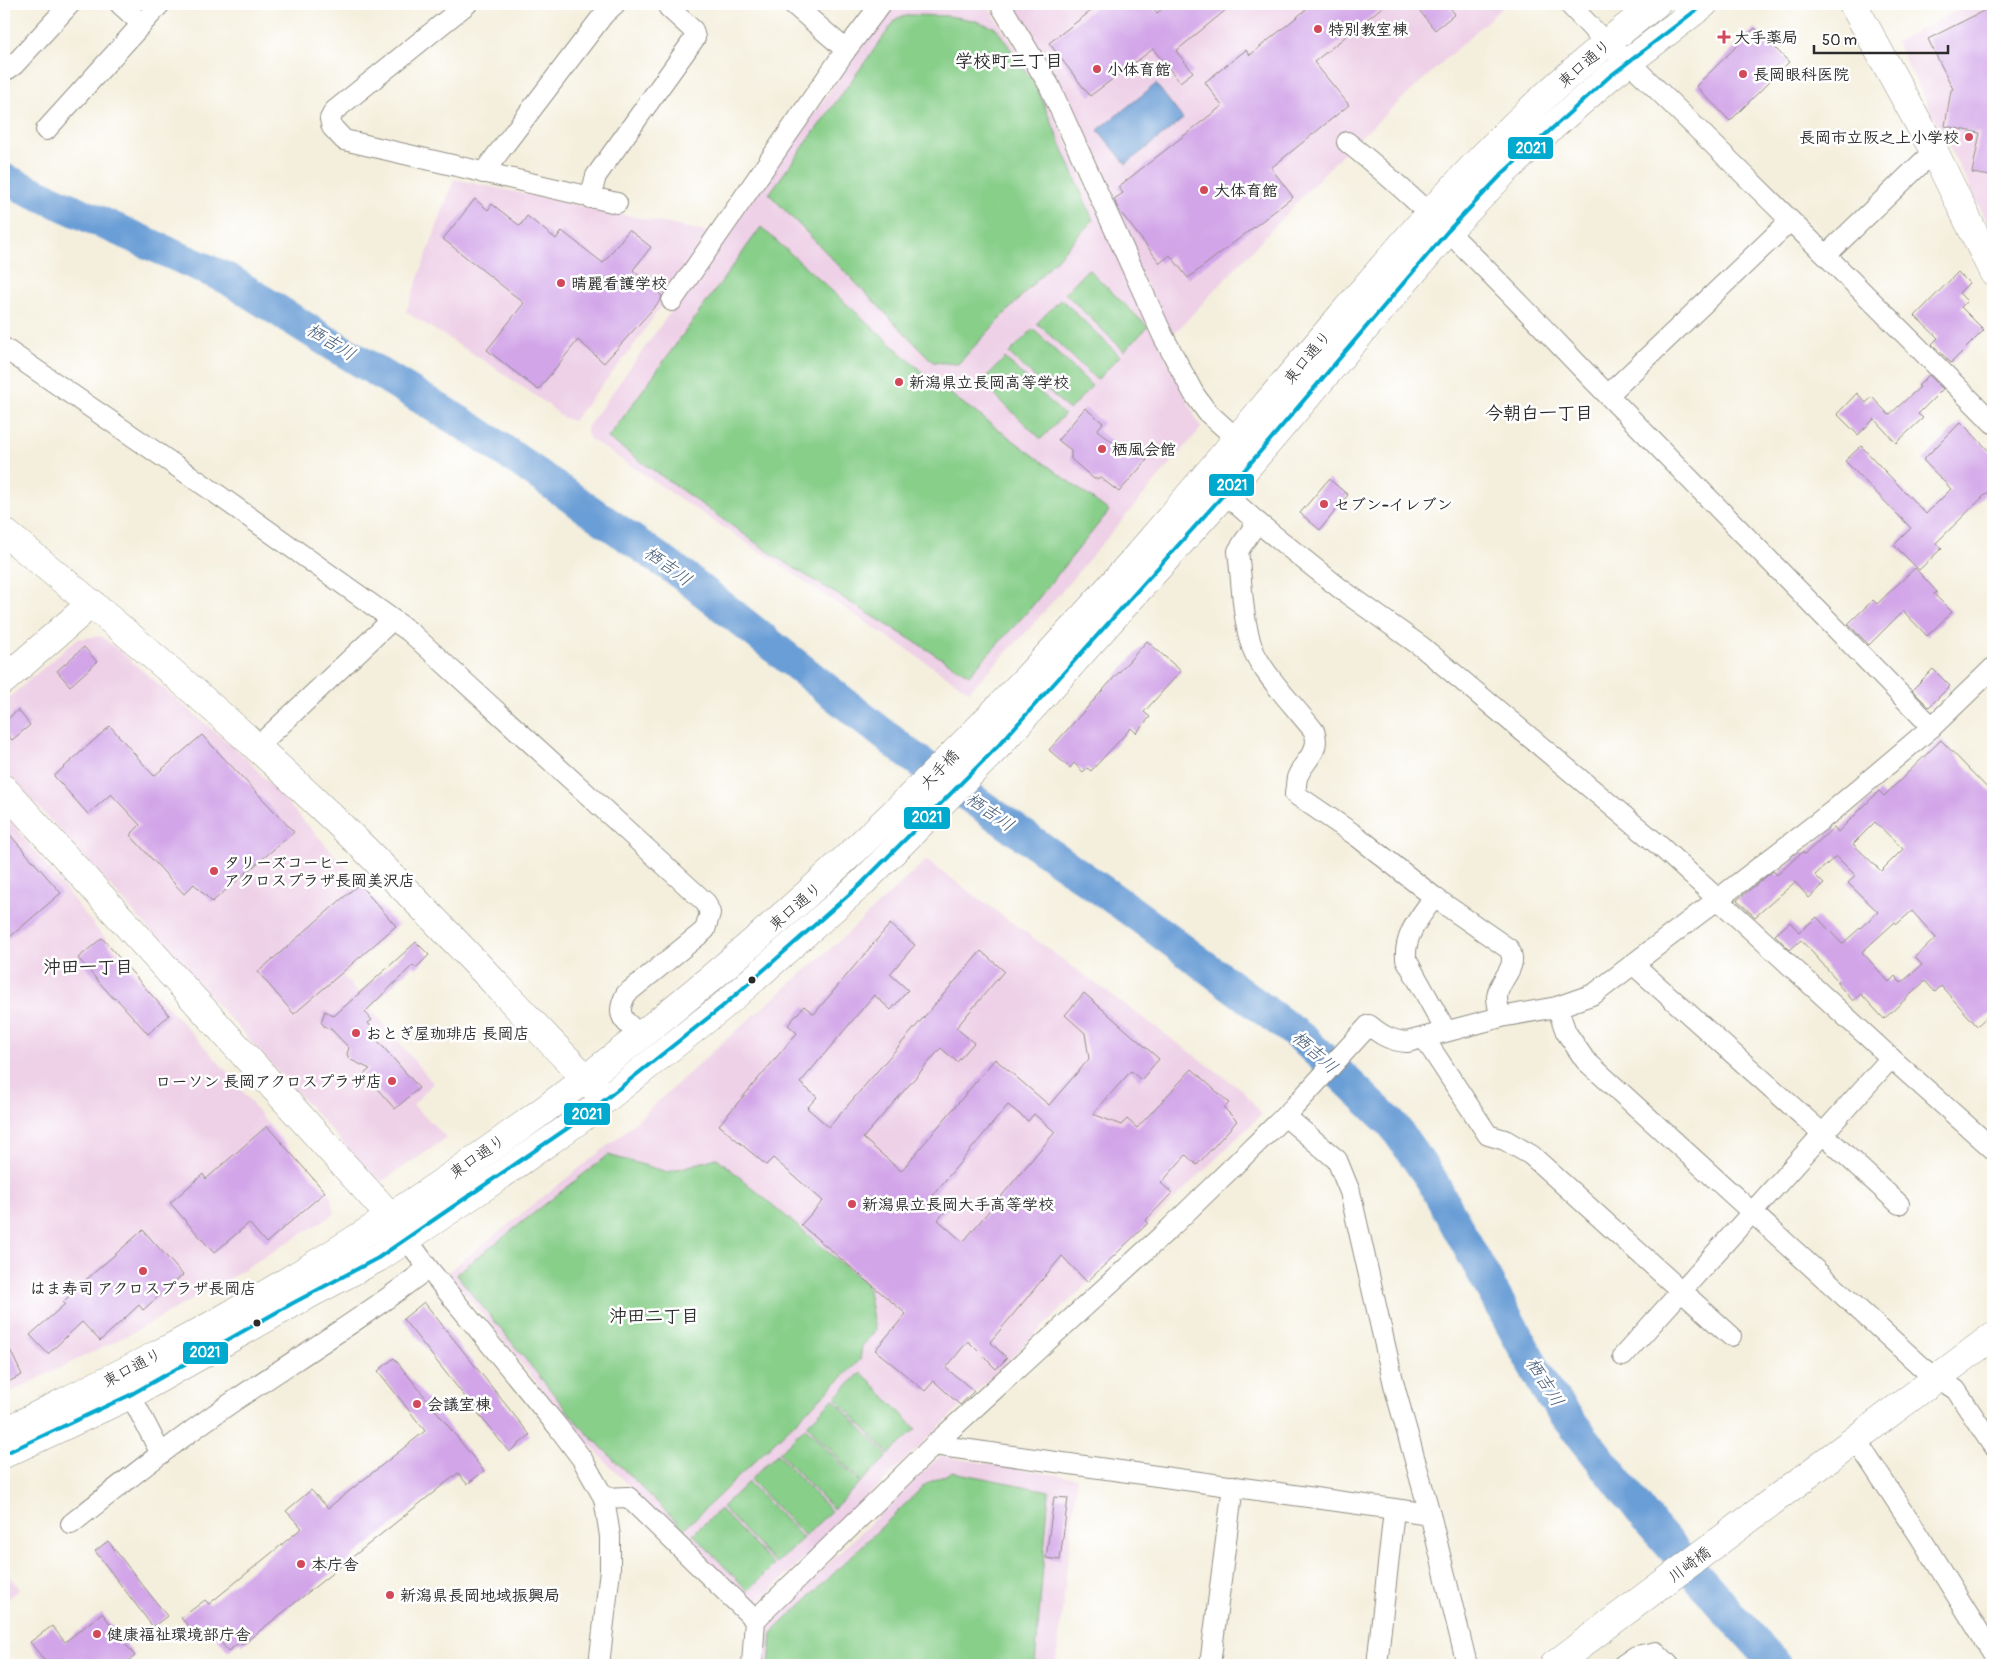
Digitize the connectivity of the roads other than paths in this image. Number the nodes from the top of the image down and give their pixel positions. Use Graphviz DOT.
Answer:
graph roads {
  1 [pos="70,4"];
  2 [pos="120,4"];
  3 [pos="160,4"];
  4 [pos="467,4"];
  5 [pos="668,4"];
  6 [pos="793,4"];
  7 [pos="881,4"];
  8 [pos="1000,4"];
  9 [pos="1569,4"];
  10 [pos="1656,4"];
  11 [pos="1704,4"];
  12 [pos="1853,4"];
  13 [pos="604,7"];
  14 [pos="142,24"];
  15 [pos="1606,43"];
  16 [pos="846,50"];
  17 [pos="1628,61"];
  18 [pos="4,70"];
  19 [pos="46,130"];
  20 [pos="1348,142"];
  21 [pos="1934,151"];
  22 [pos="483,172"];
  23 [pos="590,198"];
  24 [pos="617,203"];
  25 [pos="1790,221"];
  26 [pos="1438,223"];
  27 [pos="1827,254"];
  28 [pos="1993,272"];
  29 [pos="672,301"];
  30 [pos="4,348"];
  31 [pos="1608,395"];
  32 [pos="1993,422"];
  33 [pos="1236,439"];
  34 [pos="1215,485"];
  35 [pos="1257,522"];
  36 [pos="4,532"];
  37 [pos="92,603"];
  38 [pos="392,620"];
  39 [pos="1993,668"];
  40 [pos="4,680"];
  41 [pos="1932,727"];
  42 [pos="987,738"];
  43 [pos="257,747"];
  44 [pos="4,789"];
  45 [pos="911,816"];
  46 [pos="1434,897"];
  47 [pos="1720,899"];
  48 [pos="1634,965"];
  49 [pos="1557,1007"];
  50 [pos="1501,1017"];
  51 [pos="1446,1032"];
  52 [pos="641,1036"];
  53 [pos="1424,1038"];
  54 [pos="1891,1058"];
  55 [pos="586,1079"];
  56 [pos="607,1099"];
  57 [pos="1289,1112"];
  58 [pos="1823,1134"];
  59 [pos="1993,1149"];
  60 [pos="1899,1204"];
  61 [pos="1752,1212"];
  62 [pos="390,1216"];
  63 [pos="408,1239"];
  64 [pos="428,1268"];
  65 [pos="1681,1291"];
  66 [pos="1731,1336"];
  67 [pos="1993,1336"];
  68 [pos="1623,1356"];
  69 [pos="1938,1377"];
  70 [pos="125,1384"];
  71 [pos="4,1432"];
  72 [pos="1856,1440"];
  73 [pos="934,1444"];
  74 [pos="1993,1446"];
  75 [pos="4,1454"];
  76 [pos="161,1454"];
  77 [pos="1233,1486"];
  78 [pos="604,1498"];
  79 [pos="1394,1510"];
  80 [pos="1430,1514"];
  81 [pos="71,1524"];
  82 [pos="755,1620"];
  83 [pos="1993,1654"];
  84 [pos="599,1665"];
  85 [pos="752,1665"];
  86 [pos="1210,1665"];
  87 [pos="1377,1665"];
  88 [pos="1466,1665"];
  89 [pos="1554,1665"];
  90 [pos="1623,1665"];
  91 [pos="1669,1665"];
  1 -- 18 [label="street"];
  2 -- 14 [label="street"];
  3 -- 14 [label="street"];
  4 -- 22 [label="street"];
  5 -- 23 [label="street"];
  6 -- 16 [label="street"];
  7 -- 16 [label="street"];
  8 -- 33 [label="street"];
  9 -- 15 [label="street"];
  10 -- 15 [label="street, 東口通り"];
  11 -- 17 [label="street, 東口通り"];
  12 -- 21 [label="street"];
  13 -- 22 [label="street"];
  14 -- 19 [label="street"];
  15 -- 17 [label="street"];
  15 -- 26 [label="street, 東口通り"];
  16 -- 29 [label="street"];
  17 -- 25 [label="street"];
  17 -- 26 [label="street, 東口通り"];
  20 -- 26 [label="street"];
  21 -- 27 [label="street"];
  21 -- 28 [label="street"];
  22 -- 23 [label="street"];
  23 -- 24 [label="street"];
  25 -- 27 [label="street"];
  25 -- 31 [label="street"];
  26 -- 31 [label="street"];
  26 -- 33 [label="street, 東口通り"];
  26 -- 34 [label="street, 東口通り"];
  27 -- 32 [label="street"];
  30 -- 38 [label="street"];
  31 -- 41 [label="street"];
  33 -- 34 [label="street, 東口通り"];
  34 -- 35 [label="street"];
  34 -- 42 [label="street, 東口通り"];
  35 -- 46 [label="street"];
  35 -- 47 [label="street"];
  36 -- 37 [label="street"];
  37 -- 40 [label="street"];
  37 -- 43 [label="street"];
  38 -- 43 [label="street"];
  38 -- 52 [label="street"];
  39 -- 41 [label="street"];
  41 -- 47 [label="street"];
  42 -- 45 [label="street, 大手橋"];
  43 -- 55 [label="street"];
  44 -- 62 [label="street"];
  45 -- 52 [label="street, 東口通り"];
  45 -- 56 [label="street, 東口通り"];
  46 -- 50 [label="street"];
  46 -- 51 [label="street"];
  47 -- 48 [label="street"];
  47 -- 54 [label="street"];
  48 -- 49 [label="street"];
  48 -- 58 [label="street"];
  49 -- 50 [label="street"];
  49 -- 61 [label="street"];
  50 -- 51 [label="street"];
  51 -- 53 [label="street"];
  52 -- 55 [label="street, 東口通り"];
  53 -- 57 [label="street"];
  53 -- 65 [label="street"];
  54 -- 58 [label="street"];
  54 -- 59 [label="street"];
  55 -- 56 [label="street"];
  55 -- 62 [label="street, 東口通り"];
  56 -- 63 [label="street, 東口通り"];
  57 -- 73 [label="street"];
  57 -- 80 [label="street"];
  58 -- 60 [label="street"];
  58 -- 61 [label="street"];
  61 -- 65 [label="street"];
  61 -- 69 [label="street"];
  62 -- 63 [label="street"];
  62 -- 70 [label="street, 東口通り"];
  63 -- 64 [label="street"];
  63 -- 70 [label="street, 東口通り"];
  64 -- 76 [label="street"];
  64 -- 78 [label="street"];
  65 -- 66 [label="street"];
  65 -- 68 [label="street"];
  67 -- 69 [label="street, 川崎橋"];
  69 -- 72 [label="street, 川崎橋"];
  69 -- 74 [label="street"];
  70 -- 71 [label="street, 東口通り"];
  70 -- 75 [label="street, 東口通り"];
  70 -- 76 [label="street"];
  72 -- 83 [label="street"];
  72 -- 89 [label="street, 川崎橋"];
  73 -- 77 [label="street"];
  73 -- 82 [label="street"];
  76 -- 81 [label="street"];
  77 -- 79 [label="street"];
  77 -- 86 [label="street"];
  78 -- 82 [label="street"];
  78 -- 84 [label="street"];
  79 -- 80 [label="street"];
  79 -- 87 [label="street"];
  80 -- 88 [label="street"];
  82 -- 85 [label="street"];
  90 -- 91 [label="street"];
}
